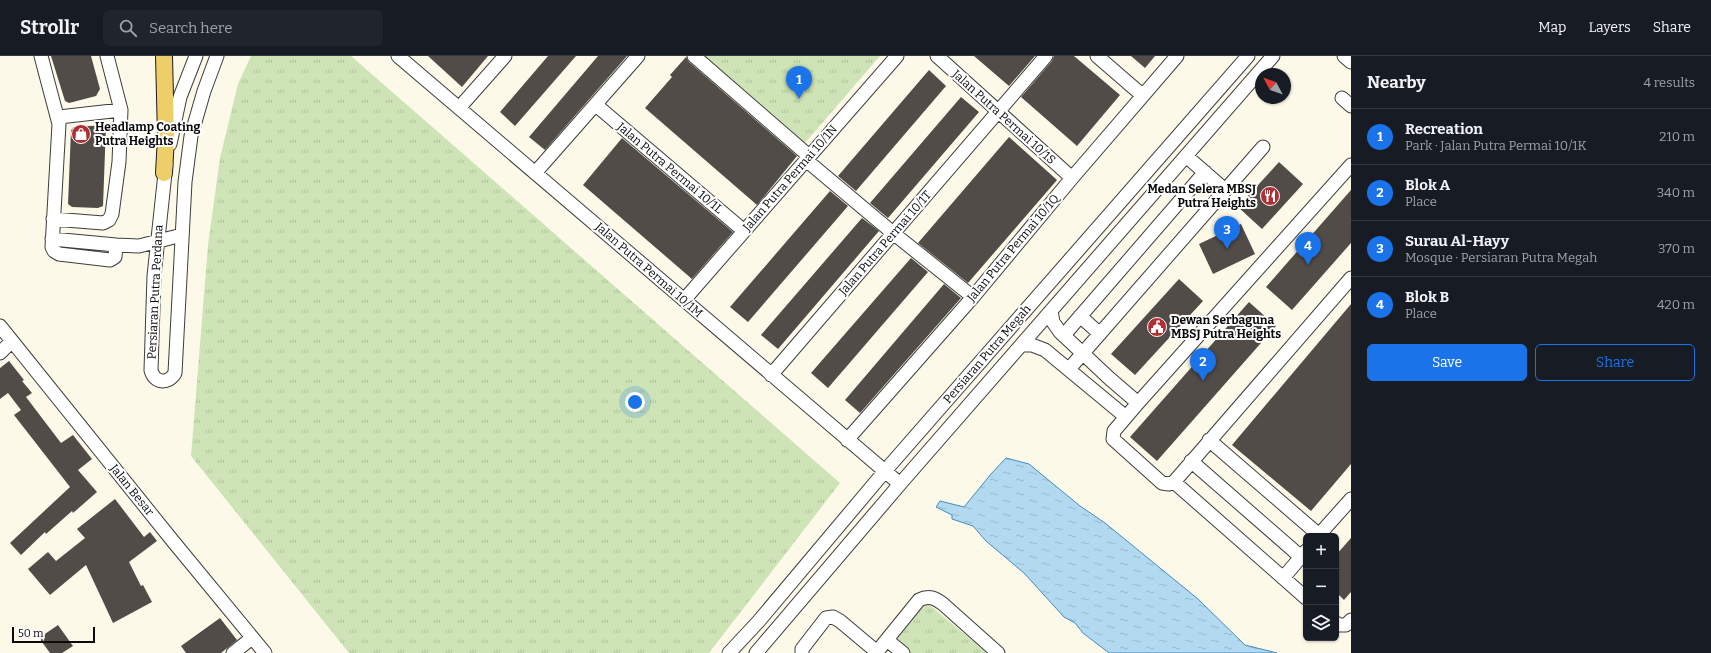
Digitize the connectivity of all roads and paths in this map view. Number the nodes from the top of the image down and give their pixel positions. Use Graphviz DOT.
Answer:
graph roads {
  1 [pos="41,56"];
  2 [pos="107,56"];
  3 [pos="164,56"];
  4 [pos="196,56"];
  5 [pos="217,56"];
  6 [pos="398,56"];
  7 [pos="505,56"];
  8 [pos="638,56"];
  9 [pos="694,56"];
  10 [pos="897,56"];
  11 [pos="937,56"];
  12 [pos="1046,56"];
  13 [pos="1097,56"];
  14 [pos="1177,56"];
  15 [pos="1248,56"];
  16 [pos="1274,56"];
  17 [pos="1344,56"];
  18 [pos="1351,62"];
  19 [pos="1142,95"];
  20 [pos="596,105"];
  21 [pos="459,108"];
  22 [pos="121,110"];
  23 [pos="998,112"];
  24 [pos="59,117"];
  25 [pos="1263,147"];
  26 [pos="1186,156"];
  27 [pos="808,158"];
  28 [pos="1351,165"];
  29 [pos="1205,172"];
  30 [pos="164,173"];
  31 [pos="535,173"];
  32 [pos="1072,178"];
  33 [pos="1225,190"];
  34 [pos="53,218"];
  35 [pos="744,231"];
  36 [pos="893,233"];
  37 [pos="182,235"];
  38 [pos="157,240"];
  39 [pos="1351,278"];
  40 [pos="973,297"];
  41 [pos="684,300"];
  42 [pos="1051,311"];
  43 [pos="1080,316"];
  44 [pos="0,326"];
  45 [pos="1062,334"];
  46 [pos="1100,334"];
  47 [pos="12,341"];
  48 [pos="1022,345"];
  49 [pos="0,353"];
  50 [pos="1083,353"];
  51 [pos="1069,369"];
  52 [pos="771,375"];
  53 [pos="1138,403"];
  54 [pos="1126,417"];
  55 [pos="847,440"];
  56 [pos="1209,440"];
  57 [pos="1191,462"];
  58 [pos="885,471"];
  59 [pos="1174,482"];
  60 [pos="900,484"];
  61 [pos="1351,499"];
  62 [pos="1315,533"];
  63 [pos="1321,533"];
  64 [pos="1303,554"];
  65 [pos="1283,578"];
  66 [pos="1303,595"];
  67 [pos="1351,620"];
  68 [pos="1339,625"];
  69 [pos="252,638"];
  70 [pos="886,640"];
  71 [pos="233,653"];
  72 [pos="265,653"];
  73 [pos="729,653"];
  74 [pos="756,653"];
  75 [pos="802,653"];
  76 [pos="876,653"];
  77 [pos="903,653"];
  78 [pos="998,653"];
  1 -- 24 [label="street"];
  2 -- 22 [label="street"];
  3 -- 30 [label="main road"];
  4 -- 30 [label="street, Persiaran Putra Perdana"];
  5 -- 37 [label="street, Persiaran Putra Perdana"];
  6 -- 21 [label="street, Jalan Putra Permai 10/1M"];
  7 -- 21 [label="street"];
  8 -- 20 [label="street"];
  9 -- 27 [label="street"];
  10 -- 27 [label="street, Jalan Putra Permai 10/1N"];
  11 -- 23 [label="street, Jalan Putra Permai 10/1S"];
  12 -- 23 [label="street, Jalan Putra Permai 10/1T"];
  13 -- 19 [label="street"];
  14 -- 19 [label="street, Jalan Putra Permai 10/1Q"];
  15 -- 58 [label="street, Persiaran Putra Megah"];
  16 -- 26 [label="street, Persiaran Putra Megah"];
  17 -- 18 [label="street"];
  19 -- 32 [label="street, Jalan Putra Permai 10/1Q"];
  20 -- 31 [label="street"];
  20 -- 35 [label="street, Jalan Putra Permai 10/1L"];
  21 -- 31 [label="street, Jalan Putra Permai 10/1M"];
  22 -- 24 [label="street"];
  22 -- 34 [label="street"];
  23 -- 32 [label="street, Jalan Putra Permai 10/1S"];
  23 -- 36 [label="street, Jalan Putra Permai 10/1T"];
  24 -- 34 [label="street"];
  25 -- 33 [label="street"];
  26 -- 29 [label="street"];
  26 -- 42 [label="street, Persiaran Putra Megah"];
  27 -- 35 [label="street, Jalan Putra Permai 10/1N"];
  27 -- 36 [label="street"];
  28 -- 53 [label="street"];
  29 -- 33 [label="street"];
  29 -- 43 [label="street"];
  30 -- 38 [label="street, Persiaran Putra Perdana"];
  31 -- 41 [label="street, Jalan Putra Permai 10/1M"];
  32 -- 40 [label="street, Jalan Putra Permai 10/1Q"];
  33 -- 46 [label="street"];
  34 -- 38 [label="street"];
  35 -- 41 [label="street, Jalan Putra Permai 10/1N"];
  36 -- 40 [label="street"];
  36 -- 52 [label="street, Jalan Putra Permai 10/1T"];
  37 -- 38 [label="street"];
  37 -- 38 [label="street, Persiaran Putra Perdana"];
  39 -- 56 [label="street"];
  40 -- 55 [label="street, Jalan Putra Permai 10/1Q"];
  41 -- 52 [label="street, Jalan Putra Permai 10/1M"];
  42 -- 45 [label="street"];
  42 -- 48 [label="street, Persiaran Putra Megah"];
  43 -- 45 [label="street"];
  43 -- 46 [label="street"];
  44 -- 47 [label="street, Jalan Besar"];
  45 -- 50 [label="street"];
  46 -- 50 [label="street"];
  47 -- 49 [label="street"];
  47 -- 69 [label="street, Jalan Besar"];
  48 -- 51 [label="street"];
  48 -- 60 [label="street, Persiaran Putra Megah"];
  50 -- 51 [label="street"];
  50 -- 53 [label="street"];
  51 -- 54 [label="street"];
  52 -- 55 [label="street, Jalan Putra Permai 10/1M"];
  53 -- 54 [label="street"];
  54 -- 59 [label="street"];
  55 -- 58 [label="street, Jalan Putra Permai 10/1M"];
  56 -- 57 [label="street"];
  56 -- 62 [label="street"];
  57 -- 59 [label="street"];
  57 -- 64 [label="street"];
  58 -- 60 [label="street, Jalan Putra Permai 10/1M"];
  58 -- 73 [label="street, Persiaran Putra Megah"];
  59 -- 65 [label="street"];
  60 -- 74 [label="street, Persiaran Putra Megah"];
  61 -- 63 [label="street"];
  64 -- 65 [label="street"];
  65 -- 66 [label="street"];
  67 -- 68 [label="street"];
  69 -- 71 [label="street"];
  69 -- 72 [label="street, Jalan Besar"];
  70 -- 76 [label="street"];
  70 -- 77 [label="street"];
  70 -- 78 [label="street"];
  75 -- 76 [label="street"];
}
